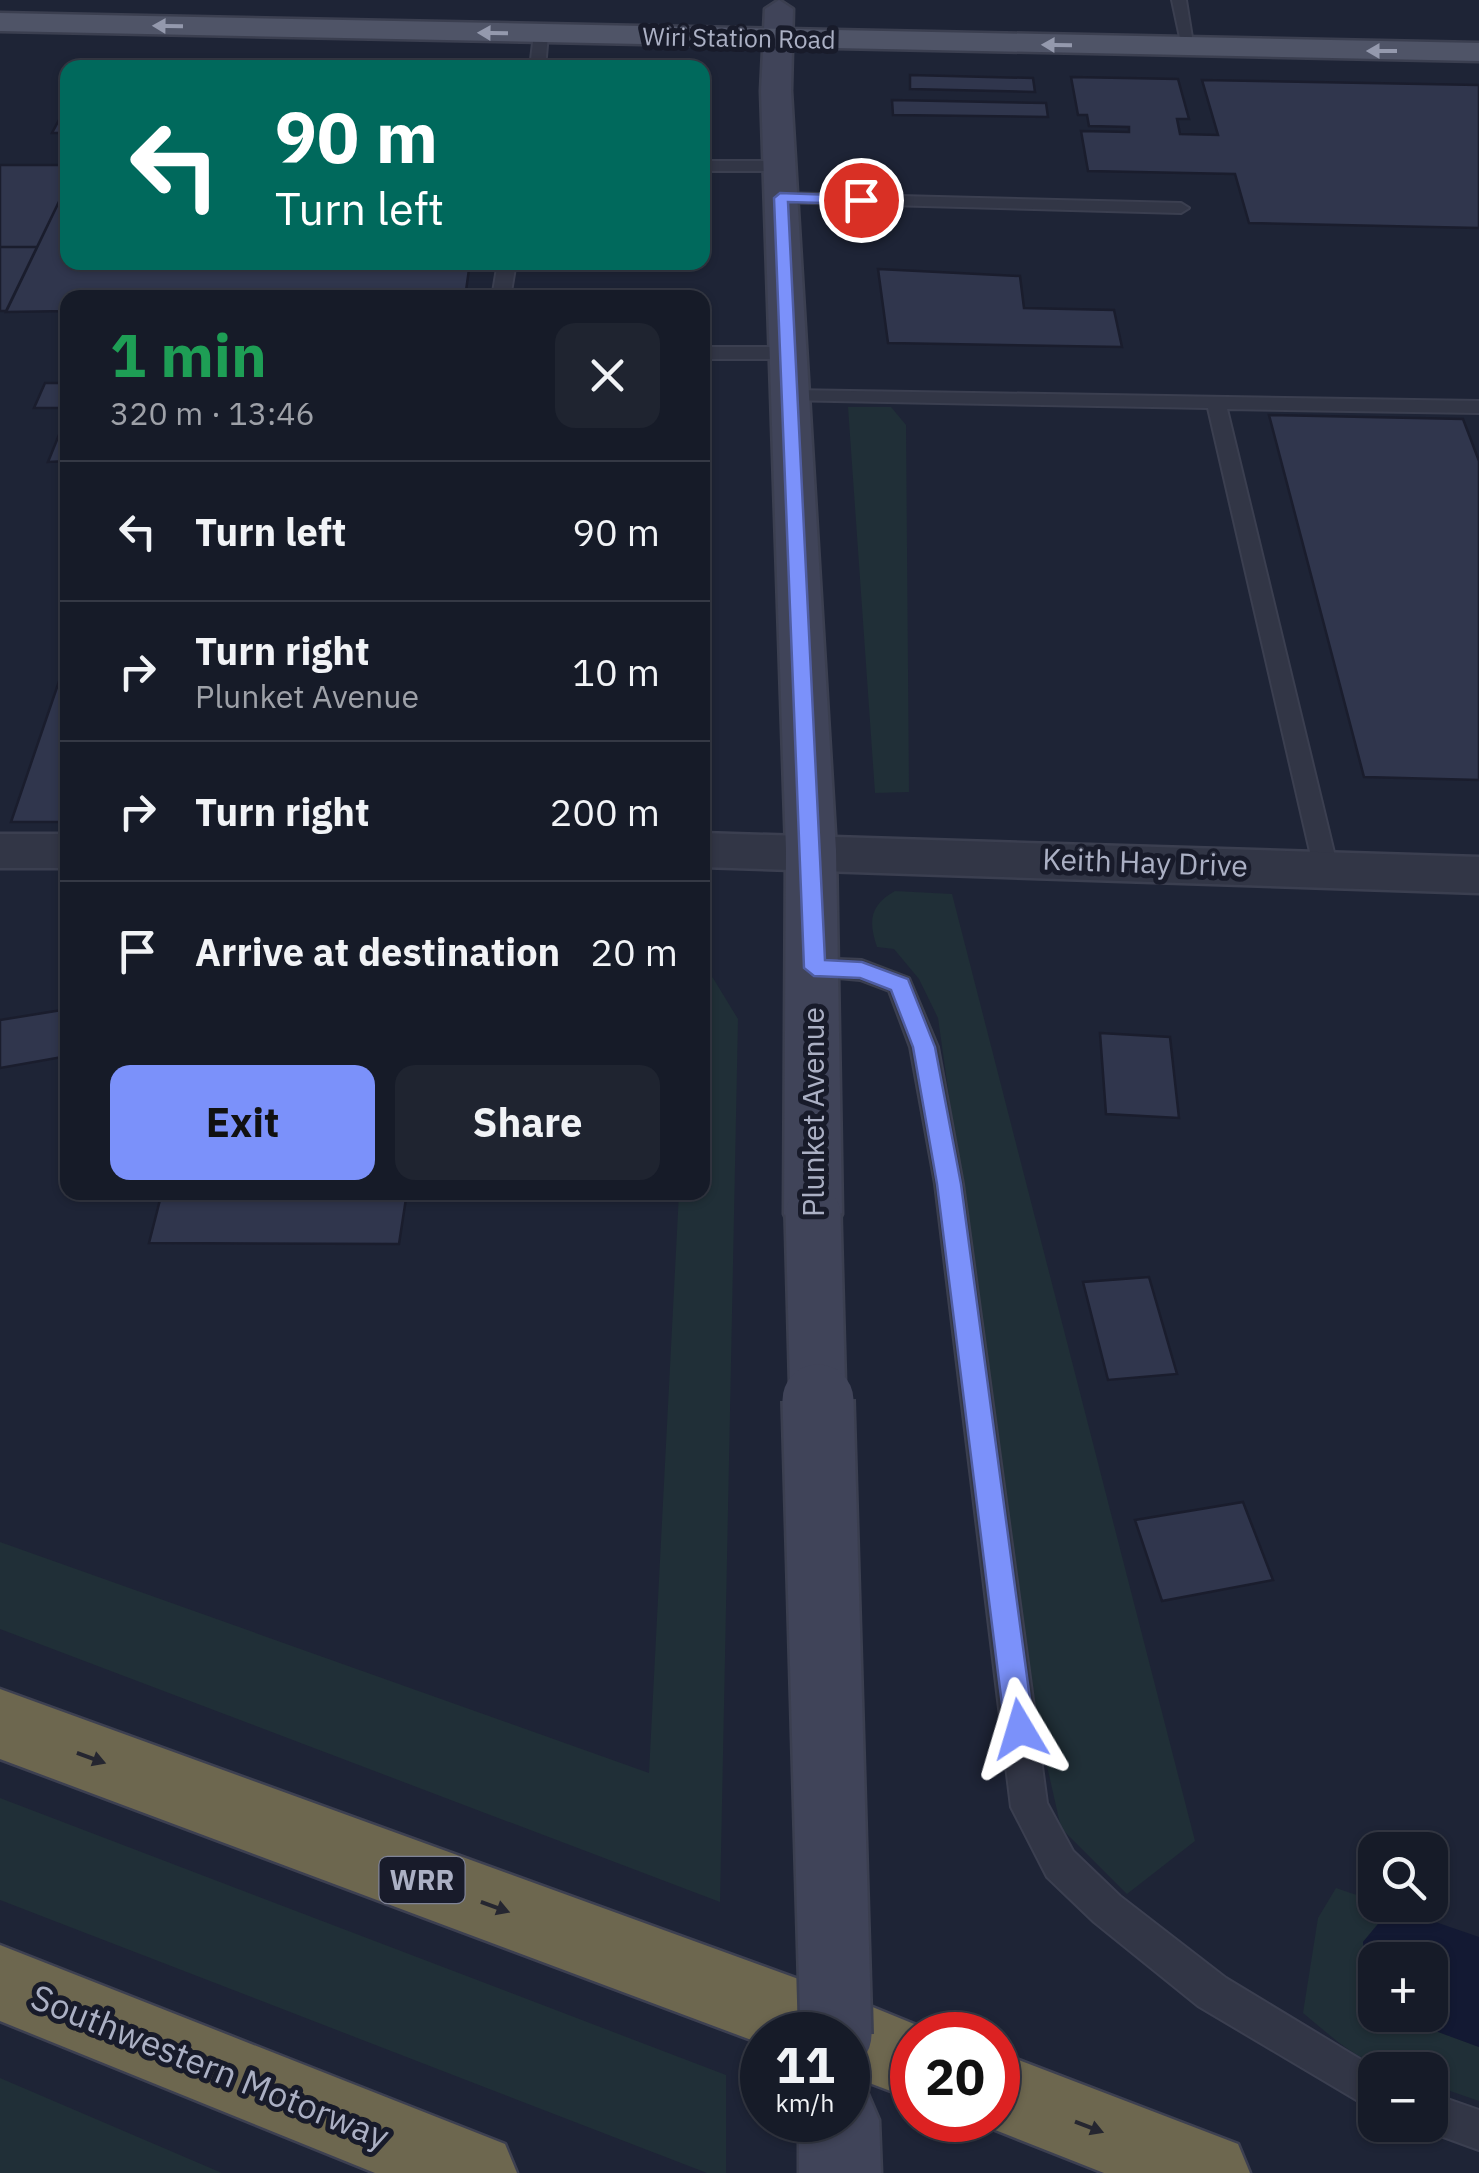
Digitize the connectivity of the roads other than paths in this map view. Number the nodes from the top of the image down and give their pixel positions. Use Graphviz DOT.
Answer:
graph roads {
  1 [pos="710,8"];
  2 [pos="854,10"];
  3 [pos="1188,10"];
  4 [pos="72,12"];
  5 [pos="1145,15"];
  6 [pos="0,22"];
  7 [pos="778,24"];
  8 [pos="541,34"];
  9 [pos="1190,47"];
  10 [pos="1479,52"];
  11 [pos="538,60"];
  12 [pos="710,168"];
  13 [pos="780,182"];
  14 [pos="1180,208"];
  15 [pos="710,352"];
  16 [pos="788,353"];
  17 [pos="790,396"];
  18 [pos="1216,403"];
  19 [pos="1479,408"];
  20 [pos="710,850"];
  21 [pos="811,850"];
  22 [pos="0,851"];
  23 [pos="60,851"];
  24 [pos="1326,869"];
  25 [pos="1479,875"];
  26 [pos="814,968"];
  27 [pos="0,1724"];
  28 [pos="0,1983"];
  29 [pos="780,2012"];
  30 [pos="841,2012"];
  31 [pos="1358,2081"];
  32 [pos="1020,2100"];
  33 [pos="1448,2119"];
  34 [pos="1479,2130"];
  35 [pos="839,2142"];
  36 [pos="476,2173"];
  37 [pos="840,2173"];
  38 [pos="1209,2173"];
  1 -- 7 [label="main road, Wiri Station Road"];
  2 -- 7 [label="main road, Wiri Station Road"];
  3 -- 5 [label="main road"];
  3 -- 9 [label="lane"];
  4 -- 6 [label="main road, Wiri Station Road"];
  8 -- 4 [label="main road, Wiri Station Road, one-way"];
  7 -- 8 [label="main road, Wiri Station Road"];
  9 -- 7 [label="main road, Wiri Station Road, one-way"];
  7 -- 13 [label="main road, Plunket Avenue"];
  8 -- 11 [label="lane"];
  10 -- 9 [label="main road, Wiri Station Road, one-way"];
  12 -- 13 [label="lane"];
  13 -- 14 [label="lane"];
  13 -- 16 [label="main road, Plunket Avenue"];
  15 -- 16 [label="lane"];
  16 -- 17 [label="main road, Plunket Avenue"];
  17 -- 18 [label="lane"];
  17 -- 21 [label="main road, Plunket Avenue"];
  18 -- 19 [label="lane"];
  18 -- 24 [label="lane"];
  20 -- 21 [label="street, Keith Hay Drive"];
  21 -- 24 [label="street, Keith Hay Drive"];
  21 -- 26 [label="main road, Plunket Avenue"];
  22 -- 23 [label="street"];
  24 -- 25 [label="street, Keith Hay Drive"];
  26 -- 30 [label="main road, Plunket Avenue, bridge"];
  26 -- 31 [label="lane"];
  27 -- 29 [label="highway, WRR, one-way"];
  28 -- 36 [label="highway, Southwestern Motorway"];
  32 -- 38 [label="highway, one-way"];
  33 -- 34 [label="lane"];
  35 -- 37 [label="main road"];
}
